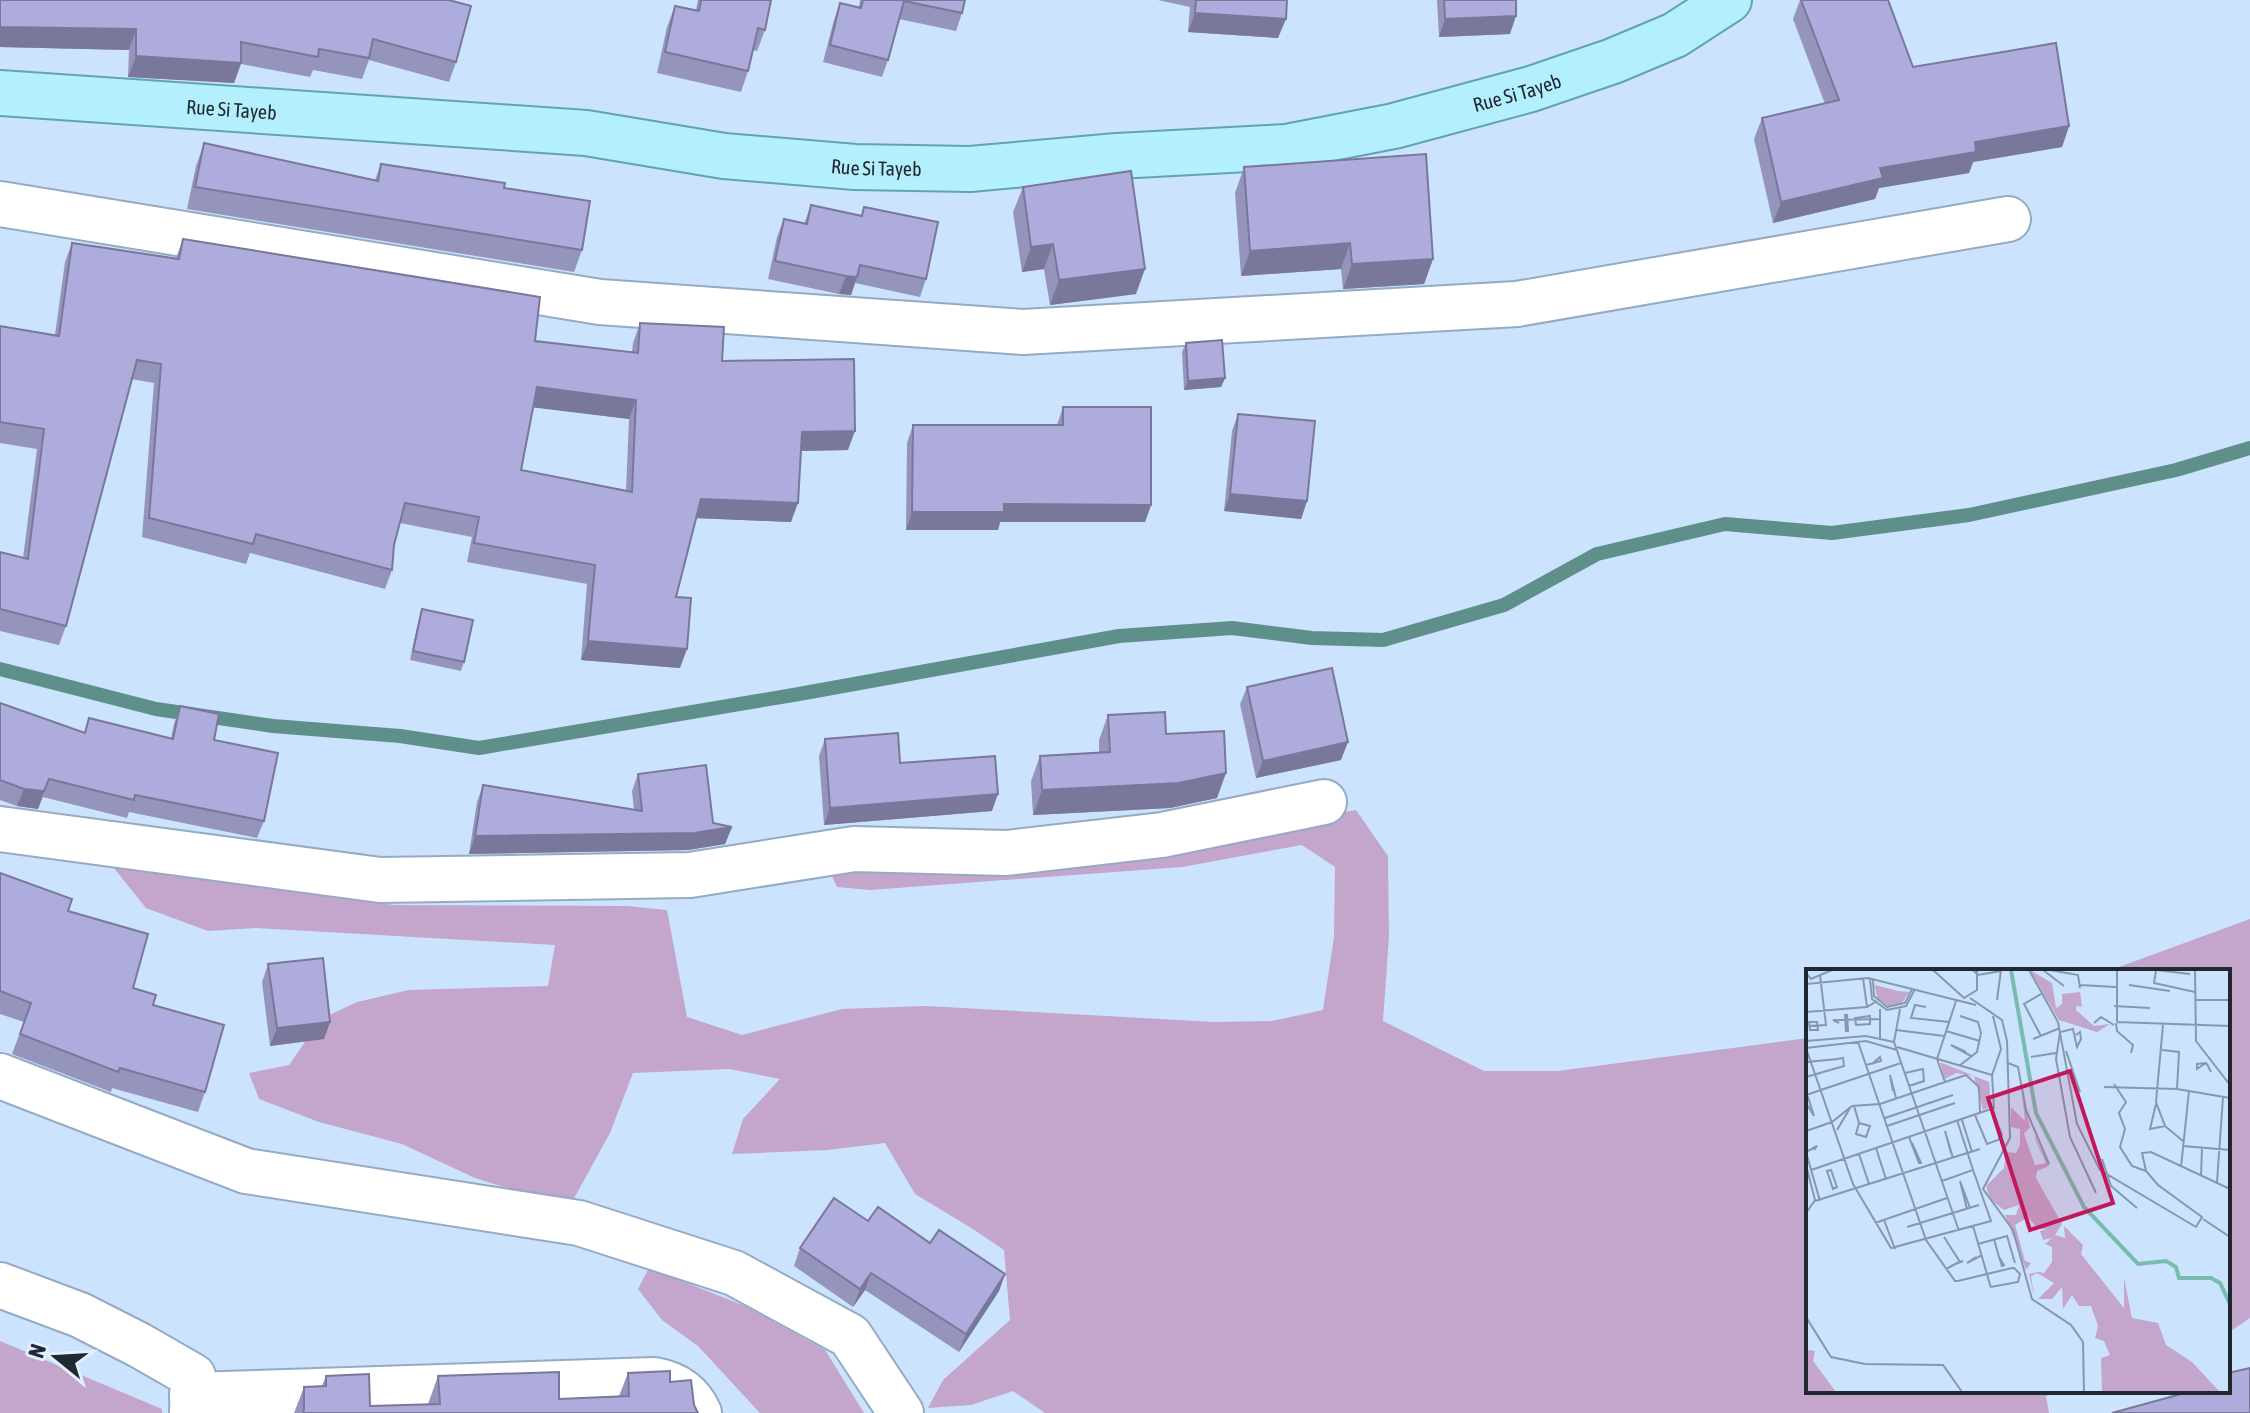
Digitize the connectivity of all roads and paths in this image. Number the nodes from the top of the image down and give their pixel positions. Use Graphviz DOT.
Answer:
graph roads {
  1 [pos="1729,0"];
  2 [pos="0,93"];
  3 [pos="0,204"];
  4 [pos="2008,219"];
  5 [pos="1324,802"];
  6 [pos="0,829"];
  7 [pos="0,1076"];
  8 [pos="0,1285"];
  9 [pos="192,1404"];
  10 [pos="699,1413"];
  11 [pos="901,1413"];
  1 -- 2 [label="main road, Rue Si Tayeb"];
  3 -- 4 [label="street"];
  5 -- 6 [label="street"];
  7 -- 11 [label="street"];
  8 -- 9 [label="street"];
  9 -- 10 [label="street"];
}
